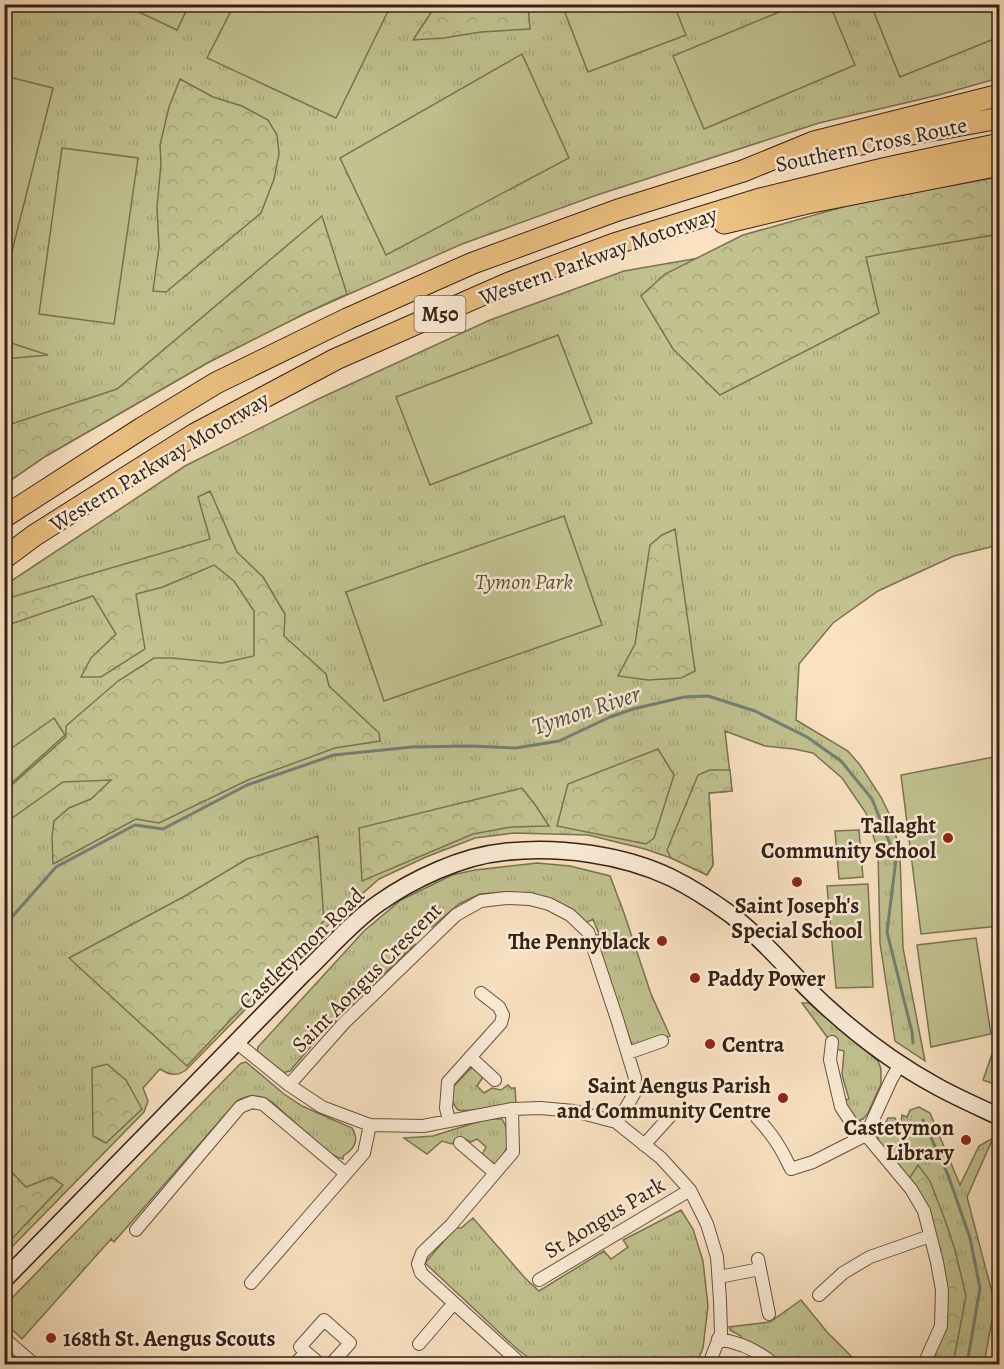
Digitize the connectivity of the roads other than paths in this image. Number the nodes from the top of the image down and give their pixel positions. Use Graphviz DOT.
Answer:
graph roads {
  1 [pos="999,95"];
  2 [pos="999,118"];
  3 [pos="999,144"];
  4 [pos="999,155"];
  5 [pos="916,162"];
  6 [pos="999,165"];
  7 [pos="743,171"];
  8 [pos="614,244"];
  9 [pos="4,517"];
  10 [pos="4,558"];
  11 [pos="481,993"];
  12 [pos="662,1041"];
  13 [pos="236,1042"];
  14 [pos="832,1042"];
  15 [pos="627,1053"];
  16 [pos="470,1057"];
  17 [pos="900,1064"];
  18 [pos="495,1080"];
  19 [pos="289,1085"];
  20 [pos="512,1109"];
  21 [pos="672,1114"];
  22 [pos="999,1117"];
  23 [pos="757,1118"];
  24 [pos="449,1120"];
  25 [pos="616,1122"];
  26 [pos="370,1125"];
  27 [pos="866,1135"];
  28 [pos="460,1143"];
  29 [pos="644,1145"];
  30 [pos="495,1173"];
  31 [pos="346,1174"];
  32 [pos="690,1190"];
  33 [pos="136,1230"];
  34 [pos="930,1236"];
  35 [pos="719,1277"];
  36 [pos="4,1280"];
  37 [pos="539,1280"];
  38 [pos="251,1283"];
  39 [pos="819,1295"];
  40 [pos="454,1303"];
  41 [pos="769,1314"];
  42 [pos="4,1338"];
  43 [pos="718,1339"];
  44 [pos="419,1344"];
  45 [pos="306,1352"];
  46 [pos="34,1365"];
  47 [pos="295,1365"];
  48 [pos="320,1365"];
  49 [pos="331,1365"];
  50 [pos="521,1365"];
  51 [pos="709,1365"];
  52 [pos="774,1365"];
  53 [pos="924,1365"];
  1 -- 7 [label="highway, M50"];
  2 -- 7 [label="highway, Southern Cross Route / M50"];
  3 -- 5 [label="highway, Western Parkway Motorway / M50"];
  4 -- 5 [label="highway, M50"];
  5 -- 8 [label="highway, Western Parkway Motorway / M50"];
  6 -- 8 [label="highway, M50"];
  7 -- 9 [label="highway, Western Parkway Motorway / M50"];
  8 -- 10 [label="highway, Western Parkway Motorway / M50"];
  11 -- 16 [label="street"];
  12 -- 15 [label="street"];
  13 -- 17 [label="street, Castletymon Road"];
  13 -- 19 [label="street"];
  13 -- 36 [label="street, Castletymon Road"];
  14 -- 27 [label="street"];
  15 -- 19 [label="street, Saint Aongus Crescent"];
  15 -- 25 [label="street, Saint Aongus Crescent"];
  16 -- 18 [label="street"];
  16 -- 24 [label="street"];
  17 -- 22 [label="street, Castletymon Road"];
  17 -- 27 [label="street"];
  19 -- 26 [label="street"];
  20 -- 24 [label="street"];
  20 -- 25 [label="street"];
  20 -- 30 [label="street"];
  21 -- 29 [label="street"];
  23 -- 27 [label="street"];
  24 -- 26 [label="street"];
  25 -- 29 [label="street"];
  26 -- 31 [label="street"];
  27 -- 34 [label="street"];
  28 -- 30 [label="street"];
  29 -- 32 [label="street"];
  30 -- 40 [label="street"];
  31 -- 33 [label="street"];
  31 -- 38 [label="street"];
  32 -- 35 [label="street"];
  32 -- 37 [label="street, St Aongus Park"];
  34 -- 39 [label="street"];
  34 -- 53 [label="street"];
  35 -- 41 [label="street"];
  35 -- 43 [label="street"];
  40 -- 44 [label="street"];
  40 -- 50 [label="street"];
  42 -- 46 [label="street"];
  43 -- 51 [label="street"];
  43 -- 52 [label="street"];
  45 -- 47 [label="street"];
  45 -- 48 [label="street"];
  45 -- 49 [label="street"];
}
